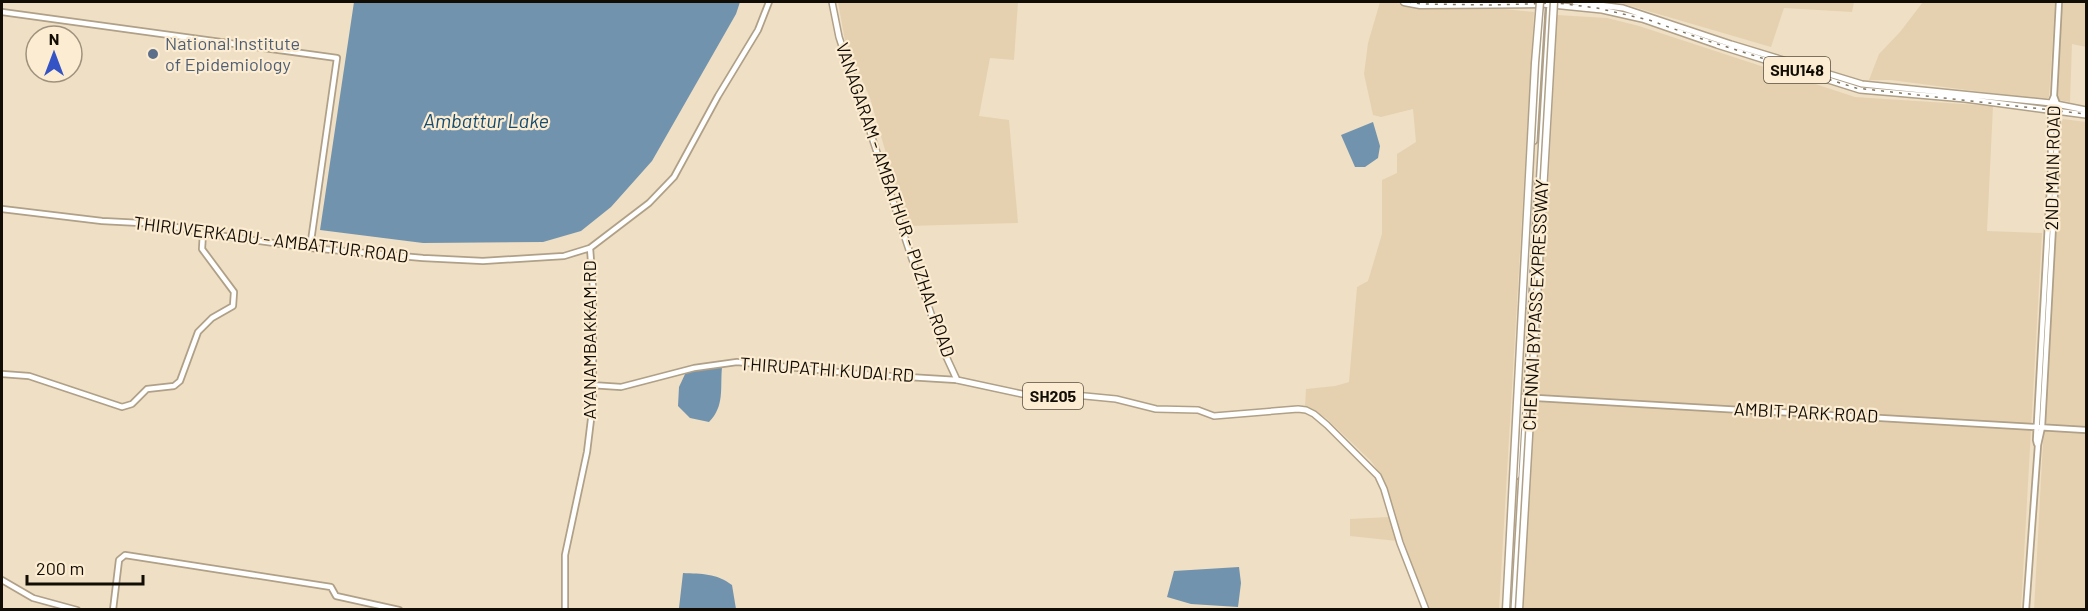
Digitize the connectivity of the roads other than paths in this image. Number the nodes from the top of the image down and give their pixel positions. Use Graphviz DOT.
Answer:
graph roads {
  1 [pos="769,2"];
  2 [pos="832,2"];
  3 [pos="1404,2"];
  4 [pos="1546,2"];
  5 [pos="1575,2"];
  6 [pos="2060,2"];
  7 [pos="2,12"];
  8 [pos="1685,31"];
  9 [pos="2054,107"];
  10 [pos="2086,110"];
  11 [pos="2086,114"];
  12 [pos="2,209"];
  13 [pos="203,233"];
  14 [pos="310,248"];
  15 [pos="590,248"];
  16 [pos="2,374"];
  17 [pos="957,380"];
  18 [pos="591,386"];
  19 [pos="1523,397"];
  20 [pos="2039,427"];
  21 [pos="2086,430"];
  22 [pos="2,580"];
  23 [pos="77,609"];
  24 [pos="113,609"];
  25 [pos="399,609"];
  26 [pos="565,609"];
  27 [pos="1426,609"];
  28 [pos="1507,609"];
  29 [pos="1514,609"];
  30 [pos="1519,609"];
  31 [pos="2026,609"];
  1 -- 15 [label="street, THIRUVERKADU - AMBATTUR ROAD"];
  2 -- 17 [label="main road, VANAGARAM - AMBATHUR - PUZHAL ROAD"];
  3 -- 4 [label="highway, SHU148"];
  4 -- 8 [label="main road, SHU148"];
  4 -- 19 [label="main road"];
  4 -- 28 [label="highway, CHENNAI BYPASS EXPRESSWAY, bridge"];
  4 -- 30 [label="highway, CHENNAI BYPASS EXPRESSWAY, bridge"];
  5 -- 8 [label="main road, SHU148"];
  6 -- 9 [label="street, 2ND MAIN ROAD"];
  7 -- 14 [label="street"];
  8 -- 9 [label="main road, SHU148"];
  9 -- 10 [label="main road, SHU148"];
  9 -- 11 [label="main road, SHU148"];
  9 -- 20 [label="street, 2ND MAIN ROAD"];
  12 -- 13 [label="street, THIRUVERKADU - AMBATTUR ROAD"];
  13 -- 14 [label="street, THIRUVERKADU - AMBATTUR ROAD"];
  13 -- 16 [label="street"];
  14 -- 15 [label="street, THIRUVERKADU - AMBATTUR ROAD"];
  15 -- 18 [label="street, AYANAMBAKKAM RD"];
  17 -- 18 [label="street, THIRUPATHI KUDAI RD"];
  17 -- 27 [label="main road, VANAGARAM - AMBATHUR - PUZHAL ROAD / SH205"];
  18 -- 26 [label="street, AYANAMBAKKAM RD"];
  19 -- 20 [label="street, AMBIT PARK ROAD"];
  19 -- 28 [label="main road"];
  19 -- 29 [label="main road"];
  20 -- 21 [label="street, AMBIT PARK ROAD"];
  20 -- 31 [label="street, 2ND MAIN ROAD"];
  22 -- 23 [label="street"];
  24 -- 25 [label="street"];
}
